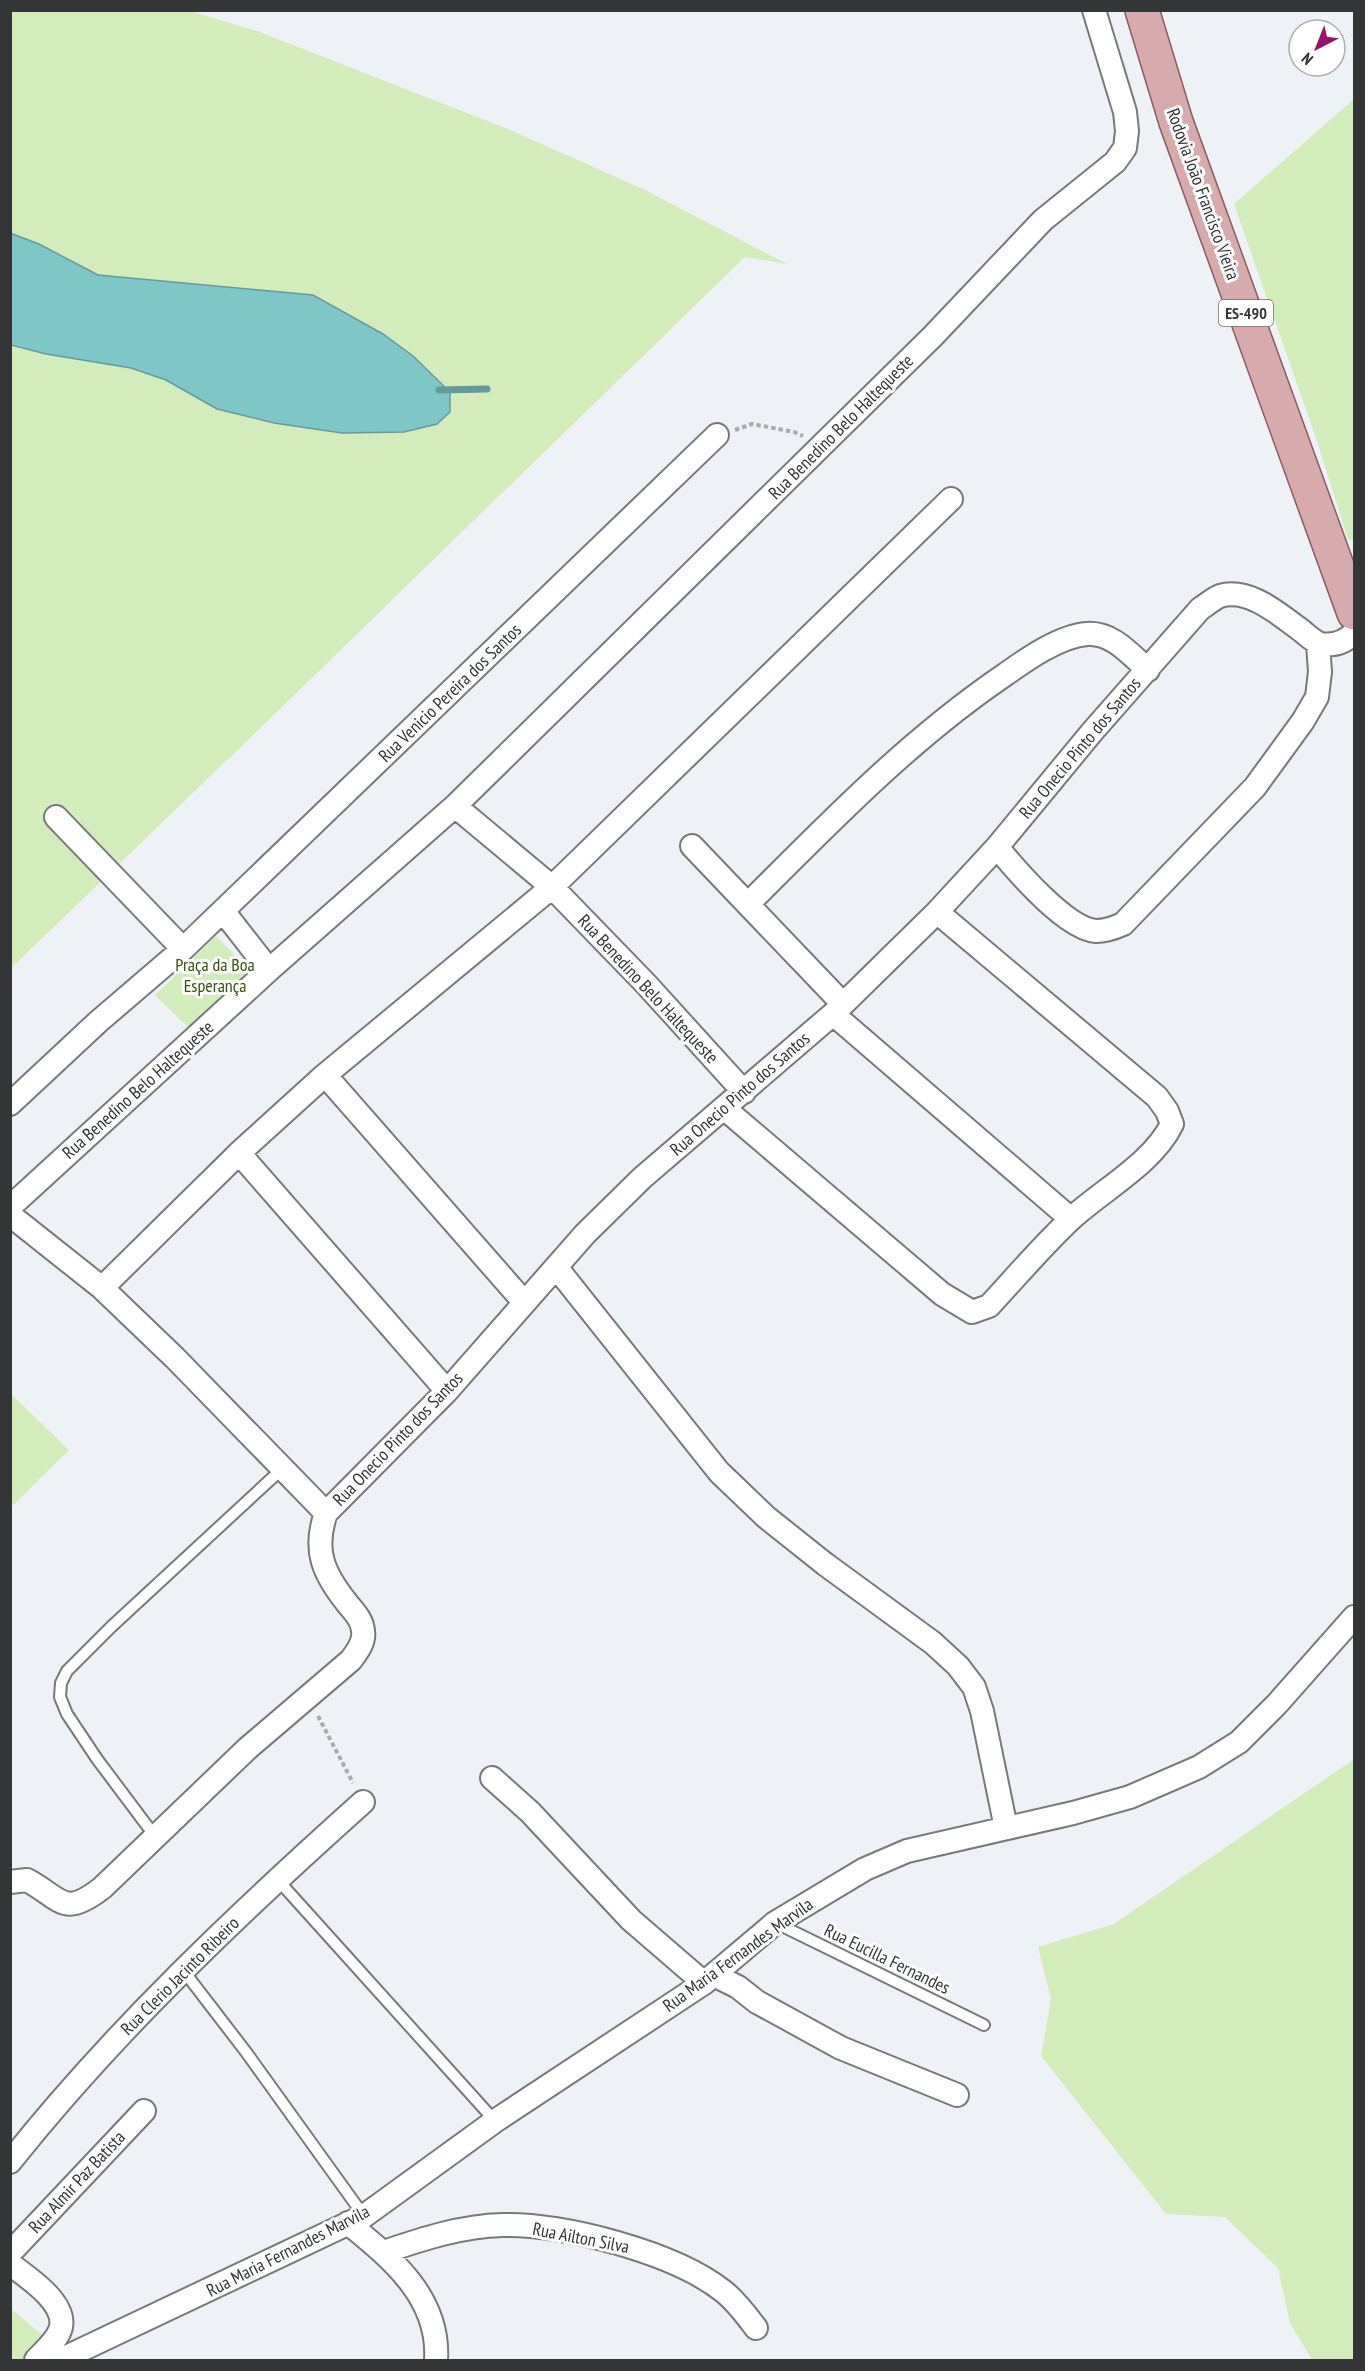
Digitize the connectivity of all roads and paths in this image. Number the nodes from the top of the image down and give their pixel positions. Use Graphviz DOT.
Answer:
graph roads {
  1 [pos="1094,10"];
  2 [pos="1142,10"];
  3 [pos="717,435"];
  4 [pos="824,446"];
  5 [pos="951,498"];
  6 [pos="1354,613"];
  7 [pos="1354,633"];
  8 [pos="1318,644"];
  9 [pos="1148,669"];
  10 [pos="455,806"];
  11 [pos="56,817"];
  12 [pos="692,846"];
  13 [pos="997,847"];
  14 [pos="552,887"];
  15 [pos="749,903"];
  16 [pos="223,911"];
  17 [pos="938,912"];
  18 [pos="183,949"];
  19 [pos="269,970"];
  20 [pos="838,1009"];
  21 [pos="325,1076"];
  22 [pos="744,1092"];
  23 [pos="10,1104"];
  24 [pos="725,1109"];
  25 [pos="239,1153"];
  26 [pos="10,1207"];
  27 [pos="10,1215"];
  28 [pos="1071,1219"];
  29 [pos="556,1267"];
  30 [pos="102,1288"];
  31 [pos="524,1302"];
  32 [pos="447,1391"];
  33 [pos="283,1467"];
  34 [pos="326,1513"];
  35 [pos="1354,1617"];
  36 [pos="308,1696"];
  37 [pos="492,1778"];
  38 [pos="363,1802"];
  39 [pos="1006,1828"];
  40 [pos="154,1835"];
  41 [pos="277,1879"];
  42 [pos="10,1882"];
  43 [pos="775,1923"];
  44 [pos="183,1970"];
  45 [pos="709,1979"];
  46 [pos="984,2025"];
  47 [pos="957,2096"];
  48 [pos="144,2111"];
  49 [pos="495,2121"];
  50 [pos="10,2162"];
  51 [pos="356,2219"];
  52 [pos="384,2252"];
  53 [pos="10,2253"];
  54 [pos="10,2264"];
  55 [pos="756,2328"];
  56 [pos="36,2361"];
  57 [pos="60,2361"];
  58 [pos="436,2361"];
  1 -- 4 [label="street, Rua Benedino Belo Haltequeste"];
  2 -- 6 [label="main road, Rodovia João Francisco Vieira / ES-490"];
  3 -- 4 [label="path"];
  3 -- 16 [label="street, Rua Venicio Pereira dos Santos"];
  4 -- 10 [label="street, Rua Benedino Belo Haltequeste"];
  5 -- 14 [label="street"];
  7 -- 8 [label="street"];
  8 -- 9 [label="street, Rua Onecio Pinto dos Santos"];
  8 -- 13 [label="street"];
  9 -- 13 [label="street, Rua Onecio Pinto dos Santos"];
  9 -- 15 [label="street, Rua Onecio Pinto dos Santos"];
  10 -- 14 [label="street, Rua Benedino Belo Haltequeste"];
  10 -- 19 [label="street, Rua Benedino Belo Haltequeste"];
  11 -- 18 [label="street"];
  12 -- 15 [label="street"];
  13 -- 17 [label="street, Rua Onecio Pinto dos Santos"];
  14 -- 21 [label="street"];
  14 -- 22 [label="street, Rua Benedino Belo Haltequeste"];
  15 -- 20 [label="street"];
  16 -- 18 [label="street, Rua Venicio Pereira dos Santos"];
  16 -- 19 [label="street"];
  17 -- 20 [label="street, Rua Onecio Pinto dos Santos"];
  17 -- 28 [label="street"];
  18 -- 23 [label="street, Rua Venicio Pereira dos Santos"];
  19 -- 26 [label="street, Rua Benedino Belo Haltequeste"];
  20 -- 22 [label="street, Rua Onecio Pinto dos Santos"];
  20 -- 28 [label="street"];
  21 -- 25 [label="street"];
  21 -- 31 [label="street"];
  22 -- 24 [label="street, Rua Onecio Pinto dos Santos"];
  24 -- 28 [label="street"];
  24 -- 29 [label="street, Rua Onecio Pinto dos Santos"];
  25 -- 30 [label="street"];
  25 -- 32 [label="street"];
  27 -- 30 [label="street, Rua Onecio Pinto dos Santos"];
  29 -- 31 [label="street, Rua Onecio Pinto dos Santos"];
  29 -- 39 [label="street"];
  30 -- 33 [label="street, Rua Onecio Pinto dos Santos"];
  31 -- 32 [label="street, Rua Onecio Pinto dos Santos"];
  32 -- 34 [label="street, Rua Onecio Pinto dos Santos"];
  33 -- 34 [label="street, Rua Onecio Pinto dos Santos"];
  33 -- 40 [label="lane"];
  34 -- 36 [label="street, Rua Onecio Pinto dos Santos"];
  35 -- 39 [label="street, Rua Maria Fernandes Marvila"];
  36 -- 38 [label="path"];
  36 -- 40 [label="street, Rua Onecio Pinto dos Santos"];
  37 -- 45 [label="street"];
  38 -- 41 [label="street, Rua Clerio Jacinto Ribeiro"];
  39 -- 43 [label="street, Rua Maria Fernandes Marvila"];
  40 -- 42 [label="street, Rua Onecio Pinto dos Santos"];
  41 -- 44 [label="street, Rua Clerio Jacinto Ribeiro"];
  41 -- 49 [label="lane"];
  43 -- 45 [label="street, Rua Maria Fernandes Marvila"];
  43 -- 46 [label="lane, Rua Eucilla Fernandes"];
  44 -- 50 [label="street, Rua Clerio Jacinto Ribeiro"];
  44 -- 51 [label="lane"];
  45 -- 47 [label="street"];
  45 -- 49 [label="street, Rua Maria Fernandes Marvila"];
  48 -- 53 [label="street, Rua Almir Paz Batista"];
  49 -- 51 [label="street, Rua Maria Fernandes Marvila"];
  51 -- 52 [label="street"];
  51 -- 57 [label="street, Rua Maria Fernandes Marvila"];
  52 -- 55 [label="street, Rua Ailton Silva"];
  52 -- 58 [label="street"];
  54 -- 56 [label="street"];
}
